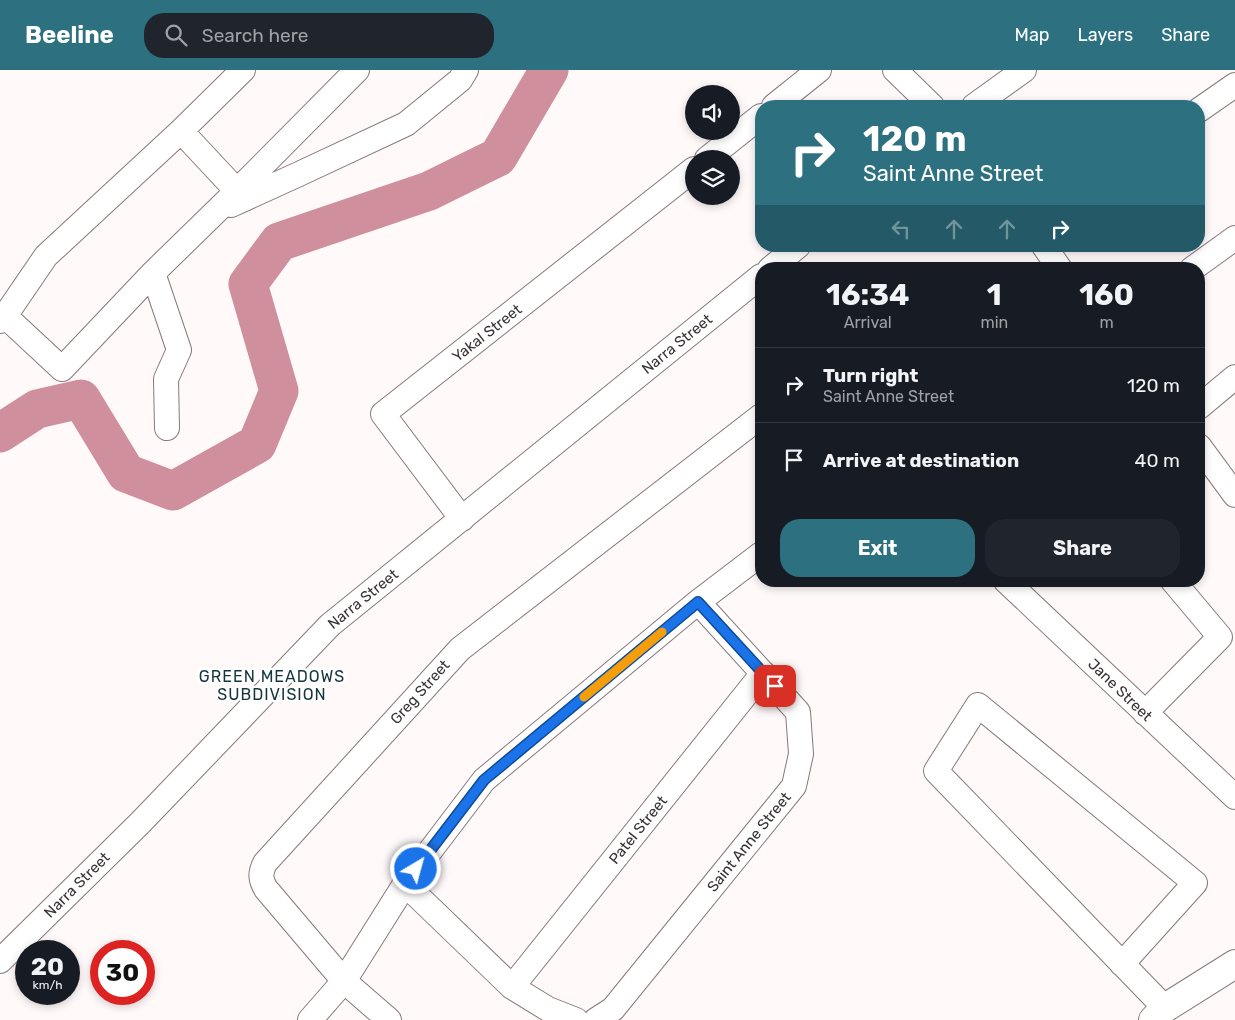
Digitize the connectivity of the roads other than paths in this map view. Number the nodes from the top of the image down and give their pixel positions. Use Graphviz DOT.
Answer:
graph roads {
  1 [pos="243,70"];
  2 [pos="357,70"];
  3 [pos="466,70"];
  4 [pos="820,70"];
  5 [pos="895,70"];
  6 [pos="1024,70"];
  7 [pos="1235,85"];
  8 [pos="782,100"];
  9 [pos="926,100"];
  10 [pos="982,100"];
  11 [pos="1205,106"];
  12 [pos="755,121"];
  13 [pos="182,131"];
  14 [pos="718,150"];
  15 [pos="685,176"];
  16 [pos="237,191"];
  17 [pos="216,211"];
  18 [pos="1235,238"];
  19 [pos="791,252"];
  20 [pos="779,262"];
  21 [pos="1202,262"];
  22 [pos="153,272"];
  23 [pos="755,281"];
  24 [pos="2,318"];
  25 [pos="1235,377"];
  26 [pos="1205,402"];
  27 [pos="755,421"];
  28 [pos="167,428"];
  29 [pos="1205,454"];
  30 [pos="1235,495"];
  31 [pos="462,519"];
  32 [pos="755,559"];
  33 [pos="1012,587"];
  34 [pos="1178,587"];
  35 [pos="698,602"];
  36 [pos="763,673"];
  37 [pos="1145,713"];
  38 [pos="1235,797"];
  39 [pos="405,884"];
  40 [pos="0,961"];
  41 [pos="1122,964"];
  42 [pos="1235,964"];
  43 [pos="344,981"];
  44 [pos="512,987"];
  45 [pos="1159,1014"];
  46 [pos="310,1020"];
  47 [pos="389,1020"];
  48 [pos="576,1020"];
  49 [pos="596,1020"];
  1 -- 13 [label="street"];
  2 -- 16 [label="street"];
  3 -- 17 [label="street"];
  4 -- 8 [label="street"];
  5 -- 9 [label="street"];
  6 -- 10 [label="street"];
  7 -- 11 [label="street"];
  12 -- 14 [label="street"];
  13 -- 16 [label="street"];
  13 -- 24 [label="street"];
  15 -- 31 [label="street, Yakal Street"];
  16 -- 17 [label="street"];
  17 -- 22 [label="street"];
  18 -- 21 [label="street"];
  19 -- 20 [label="street"];
  22 -- 24 [label="street"];
  22 -- 28 [label="street"];
  23 -- 31 [label="street, Narra Street"];
  25 -- 26 [label="street"];
  27 -- 43 [label="street, Greg Street"];
  29 -- 30 [label="street"];
  31 -- 40 [label="street, Narra Street"];
  32 -- 35 [label="street"];
  33 -- 37 [label="street, Jane Street"];
  34 -- 37 [label="street"];
  35 -- 36 [label="street, Saint Anne Street"];
  35 -- 39 [label="street"];
  36 -- 44 [label="street, Patel Street"];
  36 -- 49 [label="street, Saint Anne Street"];
  37 -- 38 [label="street, Jane Street"];
  39 -- 43 [label="street"];
  39 -- 44 [label="street"];
  41 -- 41 [label="street"];
  41 -- 45 [label="street"];
  42 -- 45 [label="street"];
  43 -- 46 [label="street"];
  43 -- 47 [label="street, Greg Street"];
  44 -- 48 [label="street"];
}
